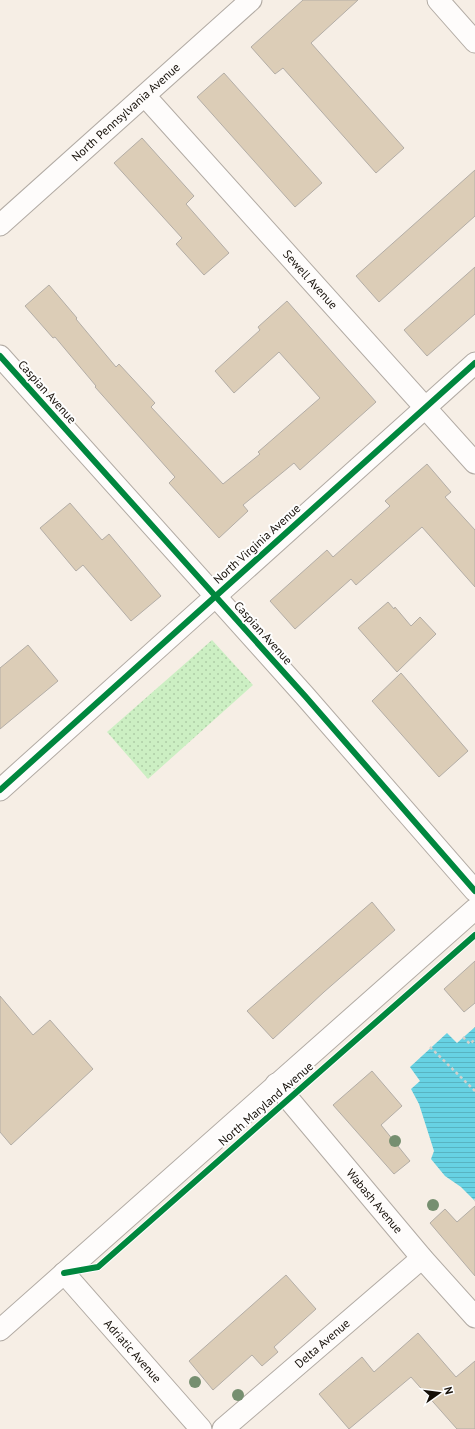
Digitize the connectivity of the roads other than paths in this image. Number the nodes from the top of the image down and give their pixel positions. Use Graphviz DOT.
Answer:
graph roads {
  1 [pos="251,0"];
  2 [pos="438,0"];
  3 [pos="475,42"];
  4 [pos="145,96"];
  5 [pos="0,225"];
  6 [pos="0,356"];
  7 [pos="475,363"];
  8 [pos="426,407"];
  9 [pos="475,463"];
  10 [pos="216,596"];
  11 [pos="0,790"];
  12 [pos="475,891"];
  13 [pos="475,908"];
  14 [pos="276,1084"];
  15 [pos="422,1258"];
  16 [pos="64,1273"];
  17 [pos="475,1317"];
  18 [pos="0,1330"];
  19 [pos="201,1429"];
  20 [pos="224,1429"];
  1 -- 4 [label="street, North Pennsylvania Avenue"];
  2 -- 3 [label="street"];
  4 -- 5 [label="street, North Pennsylvania Avenue"];
  4 -- 8 [label="street, Sewell Avenue"];
  6 -- 10 [label="street, Caspian Avenue"];
  7 -- 8 [label="street, North Virginia Avenue"];
  8 -- 9 [label="street, Sewell Avenue"];
  8 -- 10 [label="street, North Virginia Avenue"];
  10 -- 11 [label="street, North Virginia Avenue"];
  10 -- 12 [label="street, Caspian Avenue"];
  13 -- 14 [label="street, North Maryland Avenue"];
  14 -- 15 [label="street, Wabash Avenue"];
  14 -- 16 [label="street, North Maryland Avenue"];
  15 -- 17 [label="street, Wabash Avenue"];
  15 -- 20 [label="street, Delta Avenue"];
  16 -- 18 [label="street, North Maryland Avenue"];
  16 -- 19 [label="street, Adriatic Avenue"];
}
